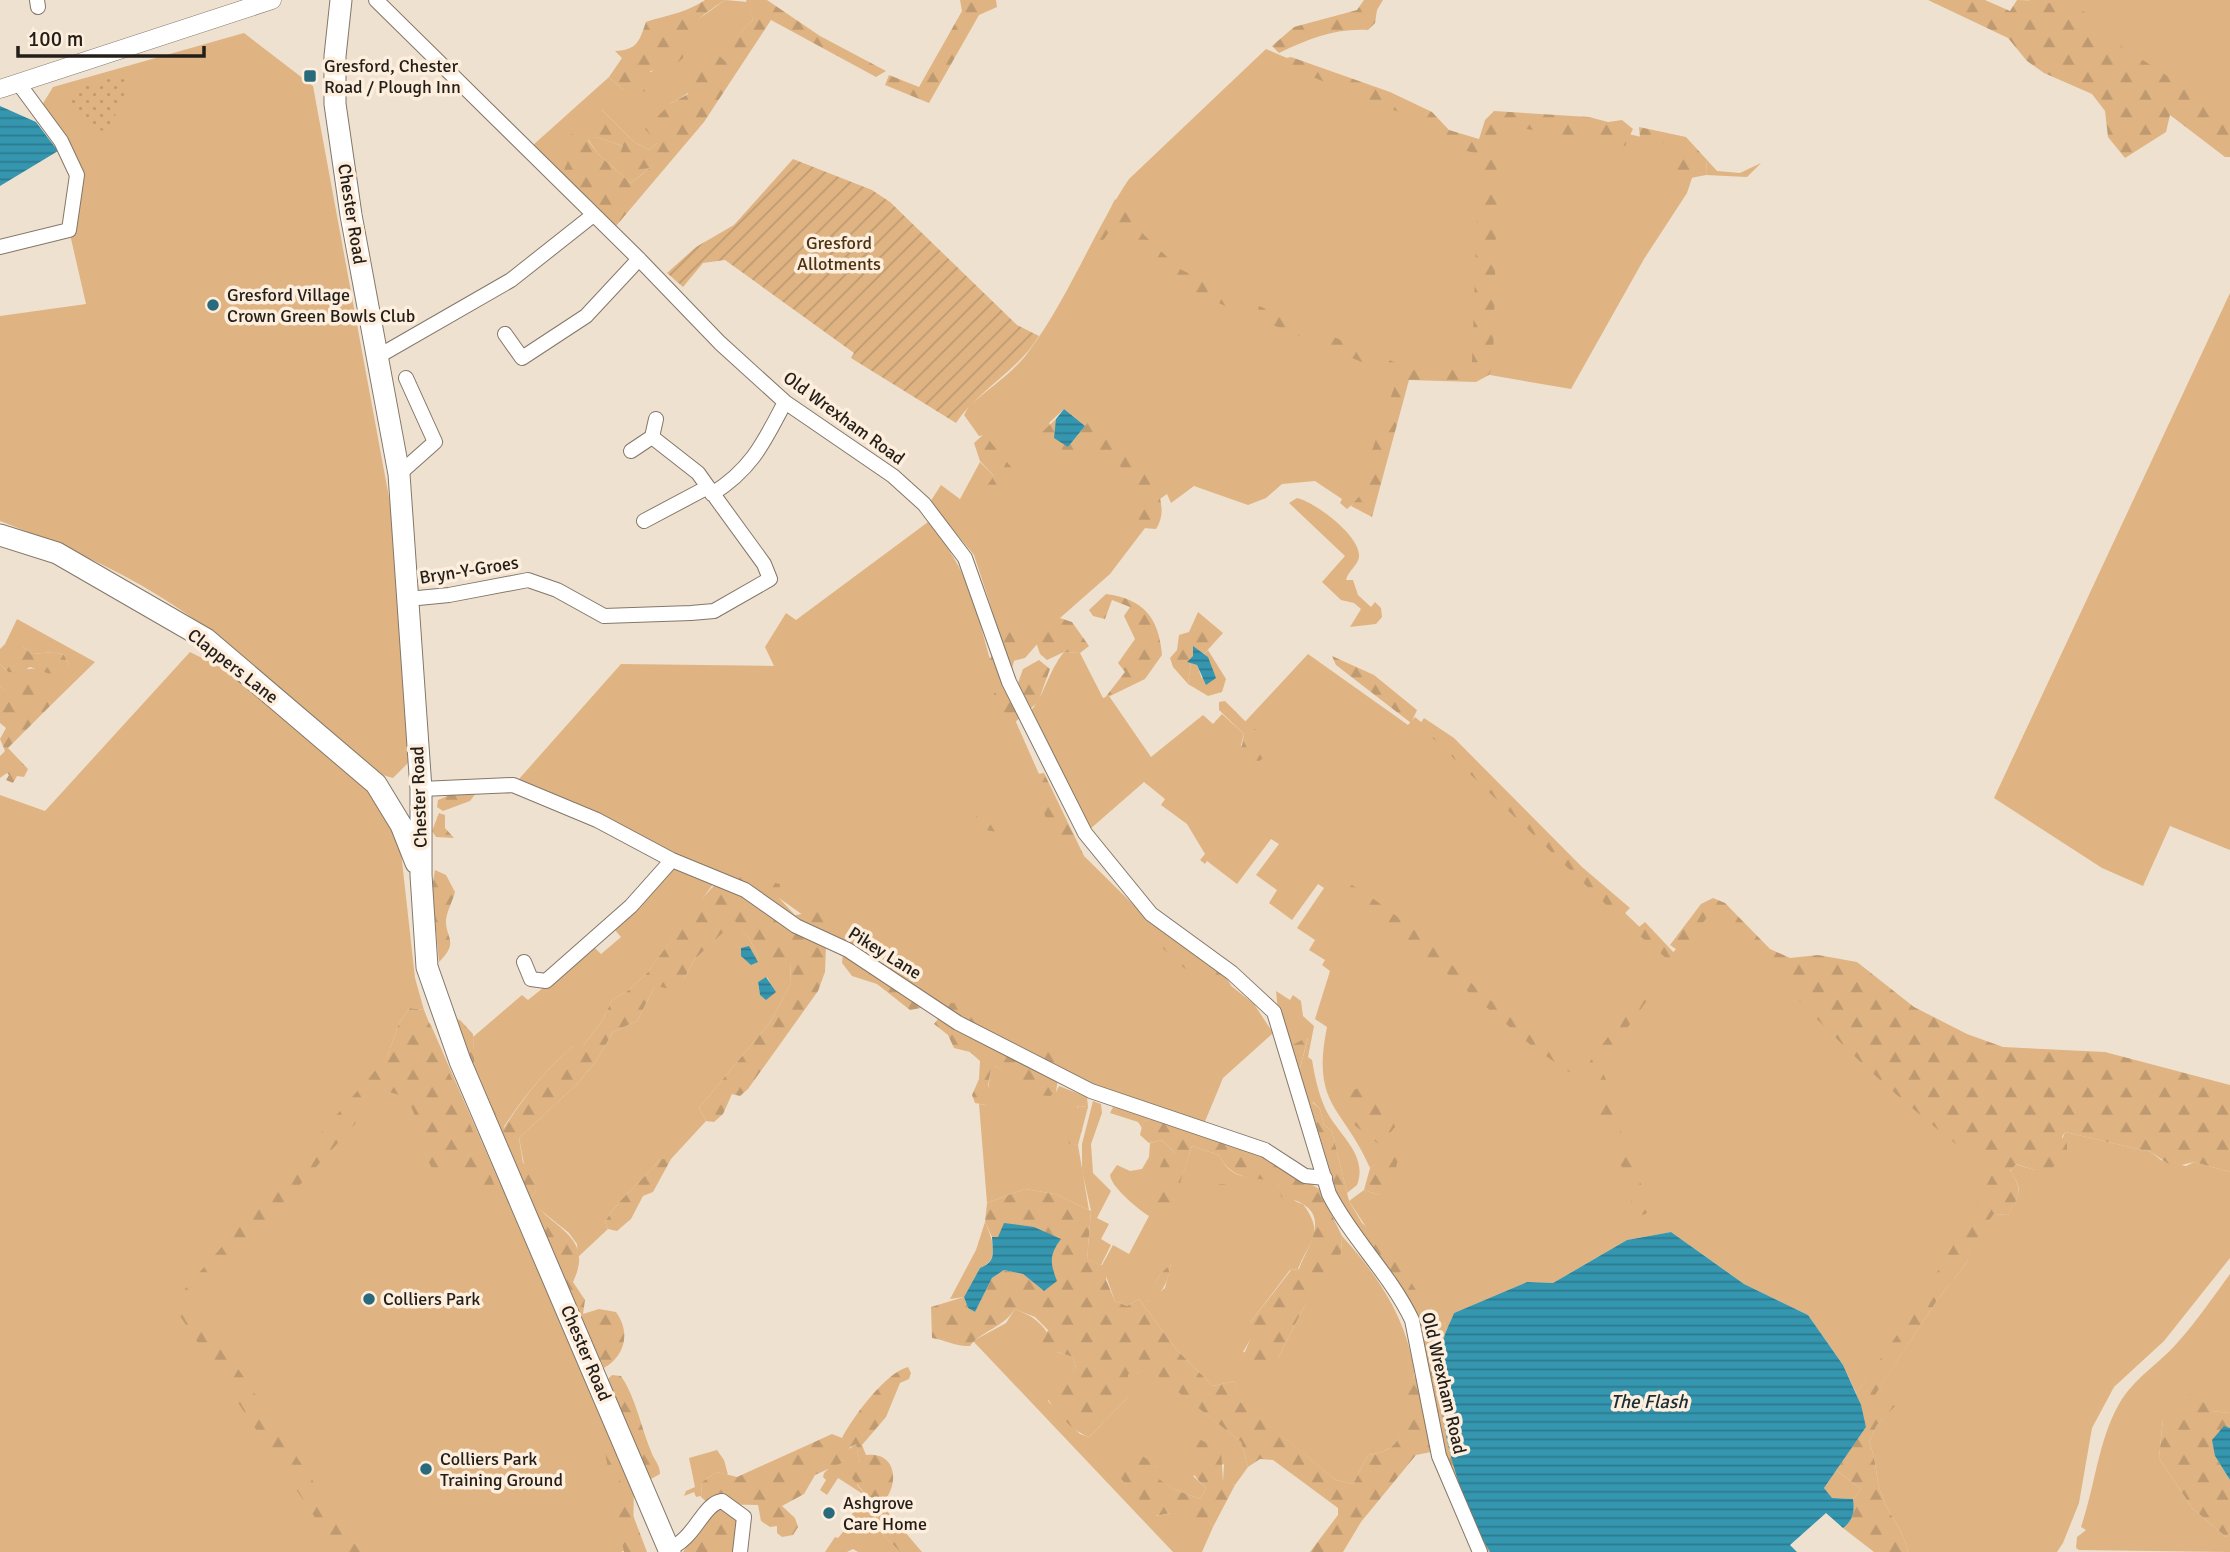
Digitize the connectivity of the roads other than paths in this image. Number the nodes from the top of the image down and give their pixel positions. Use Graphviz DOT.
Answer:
graph roads {
  1 [pos="272,0"];
  2 [pos="341,0"];
  3 [pos="376,0"];
  4 [pos="19,83"];
  5 [pos="0,89"];
  6 [pos="592,216"];
  7 [pos="0,247"];
  8 [pos="639,259"];
  9 [pos="505,334"];
  10 [pos="377,357"];
  11 [pos="406,378"];
  12 [pos="785,401"];
  13 [pos="656,419"];
  14 [pos="652,438"];
  15 [pos="631,451"];
  16 [pos="399,474"];
  17 [pos="710,490"];
  18 [pos="644,521"];
  19 [pos="0,535"];
  20 [pos="408,598"];
  21 [pos="376,784"];
  22 [pos="421,789"];
  23 [pos="672,860"];
  24 [pos="421,875"];
  25 [pos="524,962"];
  26 [pos="1325,1178"];
  27 [pos="669,1550"];
  28 [pos="740,1552"];
  29 [pos="1480,1552"];
  1 -- 4 [label="street"];
  2 -- 10 [label="main road, Chester Road"];
  3 -- 6 [label="street, Old Wrexham Road"];
  4 -- 5 [label="street"];
  4 -- 7 [label="street"];
  6 -- 8 [label="street, Old Wrexham Road"];
  6 -- 10 [label="street"];
  8 -- 9 [label="street"];
  8 -- 12 [label="street, Old Wrexham Road"];
  10 -- 16 [label="main road, Chester Road"];
  11 -- 16 [label="street"];
  12 -- 17 [label="street"];
  12 -- 26 [label="street, Old Wrexham Road"];
  13 -- 14 [label="street"];
  14 -- 15 [label="street"];
  14 -- 17 [label="street"];
  16 -- 20 [label="main road, Chester Road"];
  17 -- 18 [label="street"];
  17 -- 20 [label="street, Bryn-Y-Groes"];
  19 -- 21 [label="main road, Clappers Lane"];
  20 -- 22 [label="main road, Chester Road"];
  21 -- 22 [label="main road, Clappers Lane"];
  21 -- 24 [label="main road, Clappers Lane"];
  22 -- 23 [label="street, Pikey Lane"];
  22 -- 24 [label="main road, Chester Road"];
  23 -- 25 [label="street"];
  23 -- 26 [label="street, Pikey Lane"];
  24 -- 27 [label="main road, Chester Road"];
  26 -- 29 [label="street, Old Wrexham Road"];
  27 -- 28 [label="street"];
}
